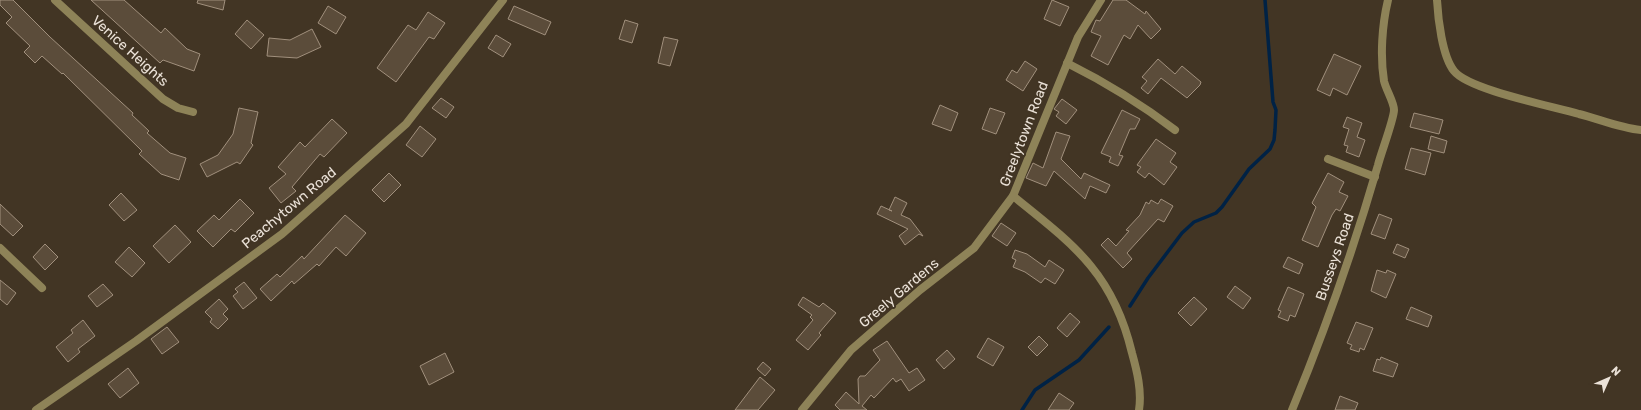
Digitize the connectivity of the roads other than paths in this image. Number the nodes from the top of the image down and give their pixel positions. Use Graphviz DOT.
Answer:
graph roads {
  1 [pos="55,0"];
  2 [pos="503,0"];
  3 [pos="1101,0"];
  4 [pos="1388,0"];
  5 [pos="1437,0"];
  6 [pos="1067,63"];
  7 [pos="193,112"];
  8 [pos="1175,130"];
  9 [pos="1641,130"];
  10 [pos="1328,159"];
  11 [pos="1375,177"];
  12 [pos="1013,196"];
  13 [pos="0,248"];
  14 [pos="42,288"];
  15 [pos="36,410"];
  16 [pos="802,410"];
  17 [pos="1139,410"];
  18 [pos="1292,410"];
  1 -- 7 [label="street, Venice Heights"];
  2 -- 15 [label="street, Peachytown Road"];
  3 -- 6 [label="street, Greelytown Road"];
  4 -- 11 [label="street, Busseys Road"];
  5 -- 9 [label="street"];
  6 -- 8 [label="street"];
  6 -- 12 [label="street, Greelytown Road"];
  10 -- 11 [label="street"];
  11 -- 18 [label="street, Busseys Road"];
  12 -- 16 [label="street, Greely Gardens"];
  12 -- 17 [label="street, Greelytown Road"];
  13 -- 14 [label="street"];
}
